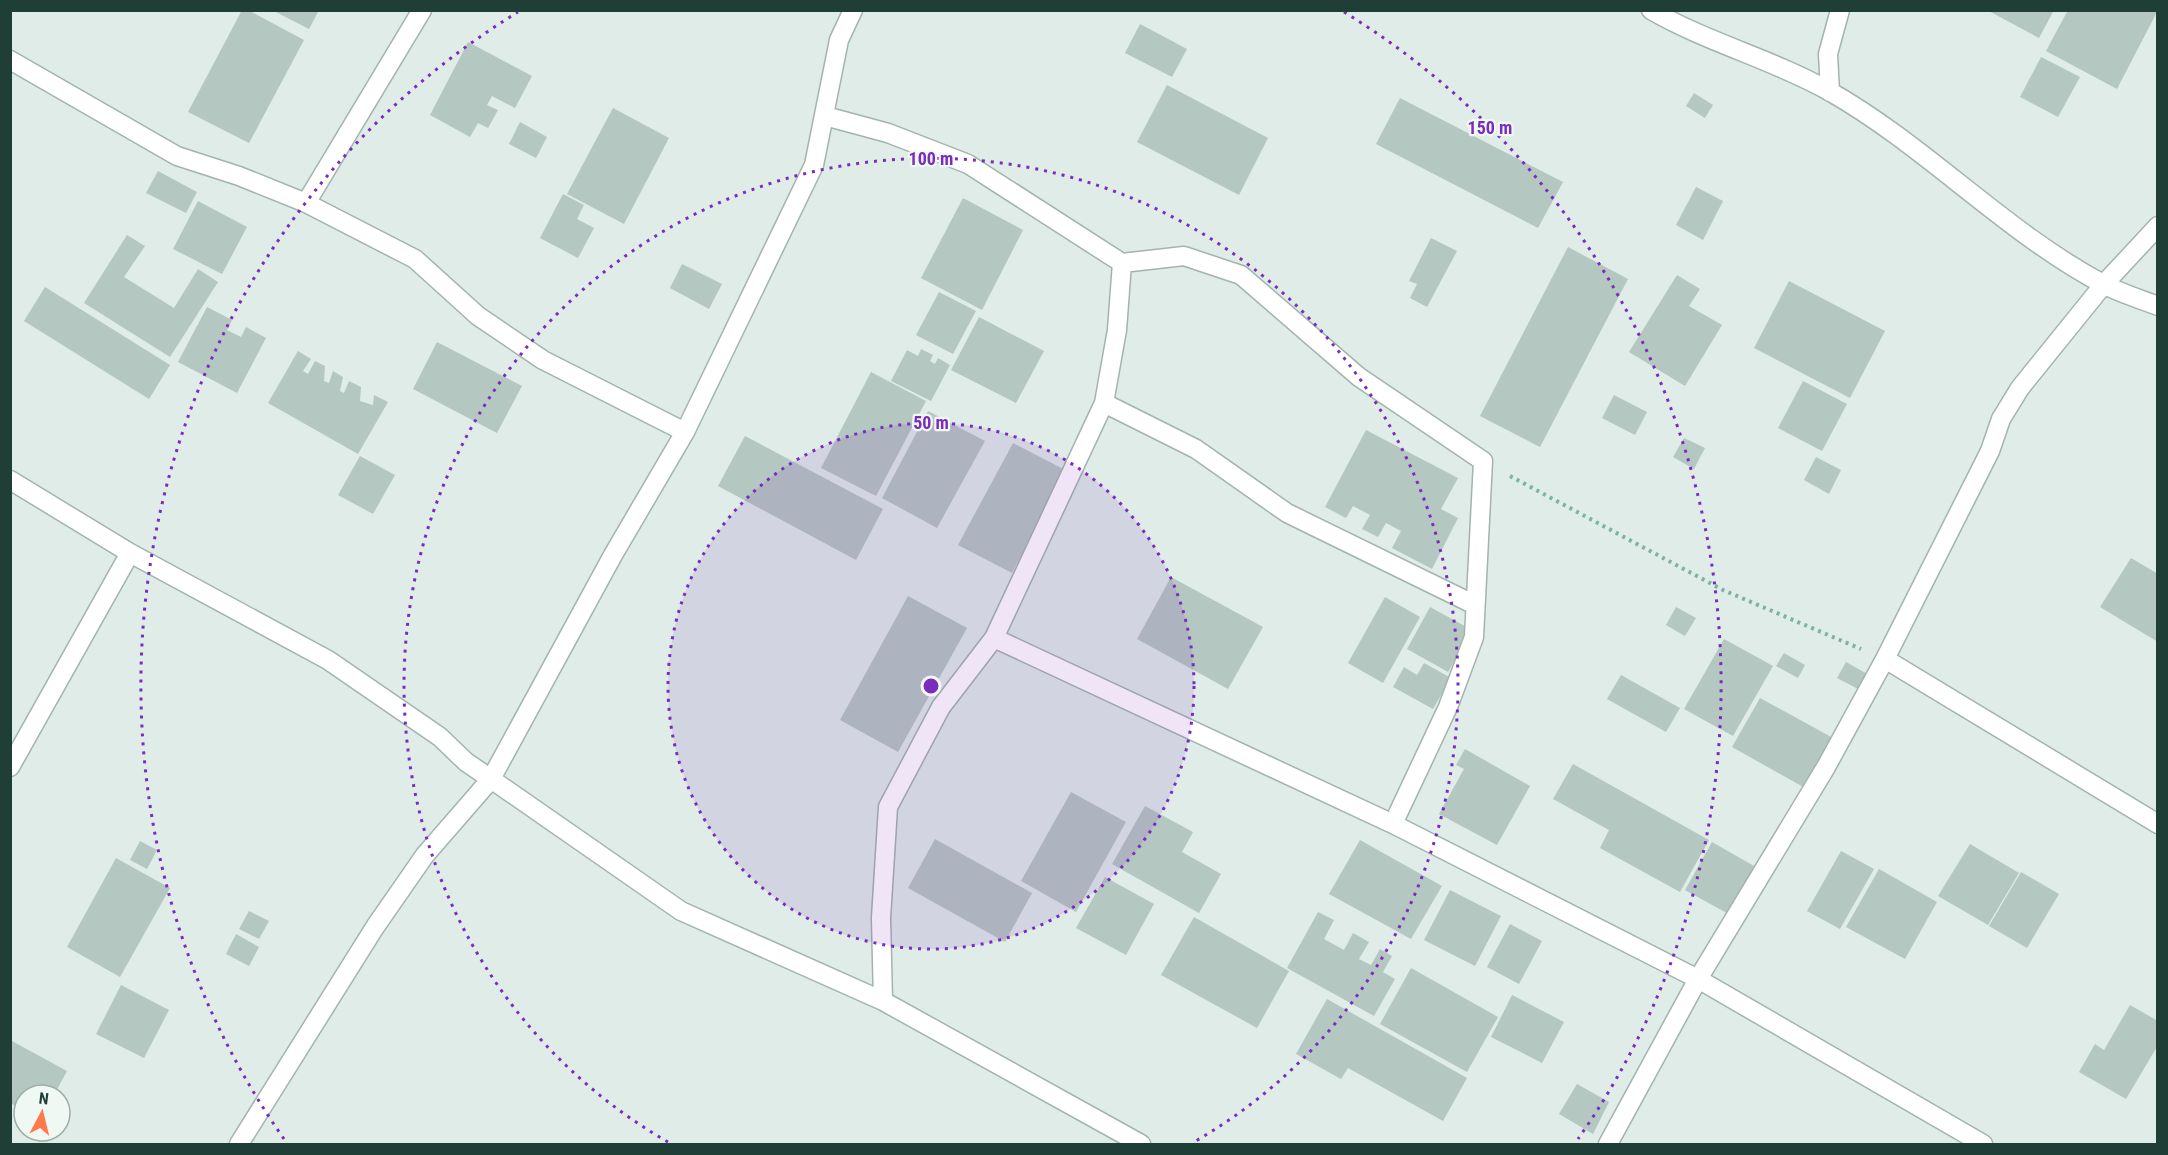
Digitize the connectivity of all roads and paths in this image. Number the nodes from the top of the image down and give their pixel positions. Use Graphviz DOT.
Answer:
graph roads {
  1 [pos="422,10"];
  2 [pos="853,10"];
  3 [pos="1651,10"];
  4 [pos="1840,10"];
  5 [pos="10,60"];
  6 [pos="1830,92"];
  7 [pos="825,116"];
  8 [pos="306,203"];
  9 [pos="2157,226"];
  10 [pos="1122,263"];
  11 [pos="2104,284"];
  12 [pos="2157,306"];
  13 [pos="1104,403"];
  14 [pos="685,432"];
  15 [pos="1483,461"];
  16 [pos="10,480"];
  17 [pos="130,553"];
  18 [pos="1475,605"];
  19 [pos="994,638"];
  20 [pos="1885,659"];
  21 [pos="10,767"];
  22 [pos="491,779"];
  23 [pos="1393,824"];
  24 [pos="2157,824"];
  25 [pos="1698,979"];
  26 [pos="884,1001"];
  27 [pos="239,1144"];
  28 [pos="1141,1144"];
  29 [pos="1608,1144"];
  30 [pos="1983,1144"];
  1 -- 8 [label="street"];
  2 -- 7 [label="street"];
  3 -- 6 [label="street"];
  4 -- 6 [label="street"];
  5 -- 8 [label="street"];
  6 -- 11 [label="street"];
  7 -- 10 [label="street"];
  7 -- 14 [label="street"];
  8 -- 14 [label="street"];
  9 -- 11 [label="street"];
  10 -- 13 [label="street"];
  10 -- 15 [label="street"];
  11 -- 12 [label="street"];
  11 -- 20 [label="street"];
  13 -- 18 [label="street"];
  13 -- 19 [label="street"];
  14 -- 22 [label="street"];
  15 -- 18 [label="street"];
  15 -- 20 [label="path"];
  16 -- 17 [label="street"];
  17 -- 21 [label="street"];
  17 -- 22 [label="street"];
  18 -- 23 [label="street"];
  19 -- 23 [label="street"];
  19 -- 26 [label="street"];
  20 -- 24 [label="street"];
  20 -- 25 [label="street"];
  22 -- 26 [label="street"];
  22 -- 27 [label="street"];
  23 -- 25 [label="street"];
  25 -- 29 [label="street"];
  25 -- 30 [label="street"];
  26 -- 28 [label="street"];
}
